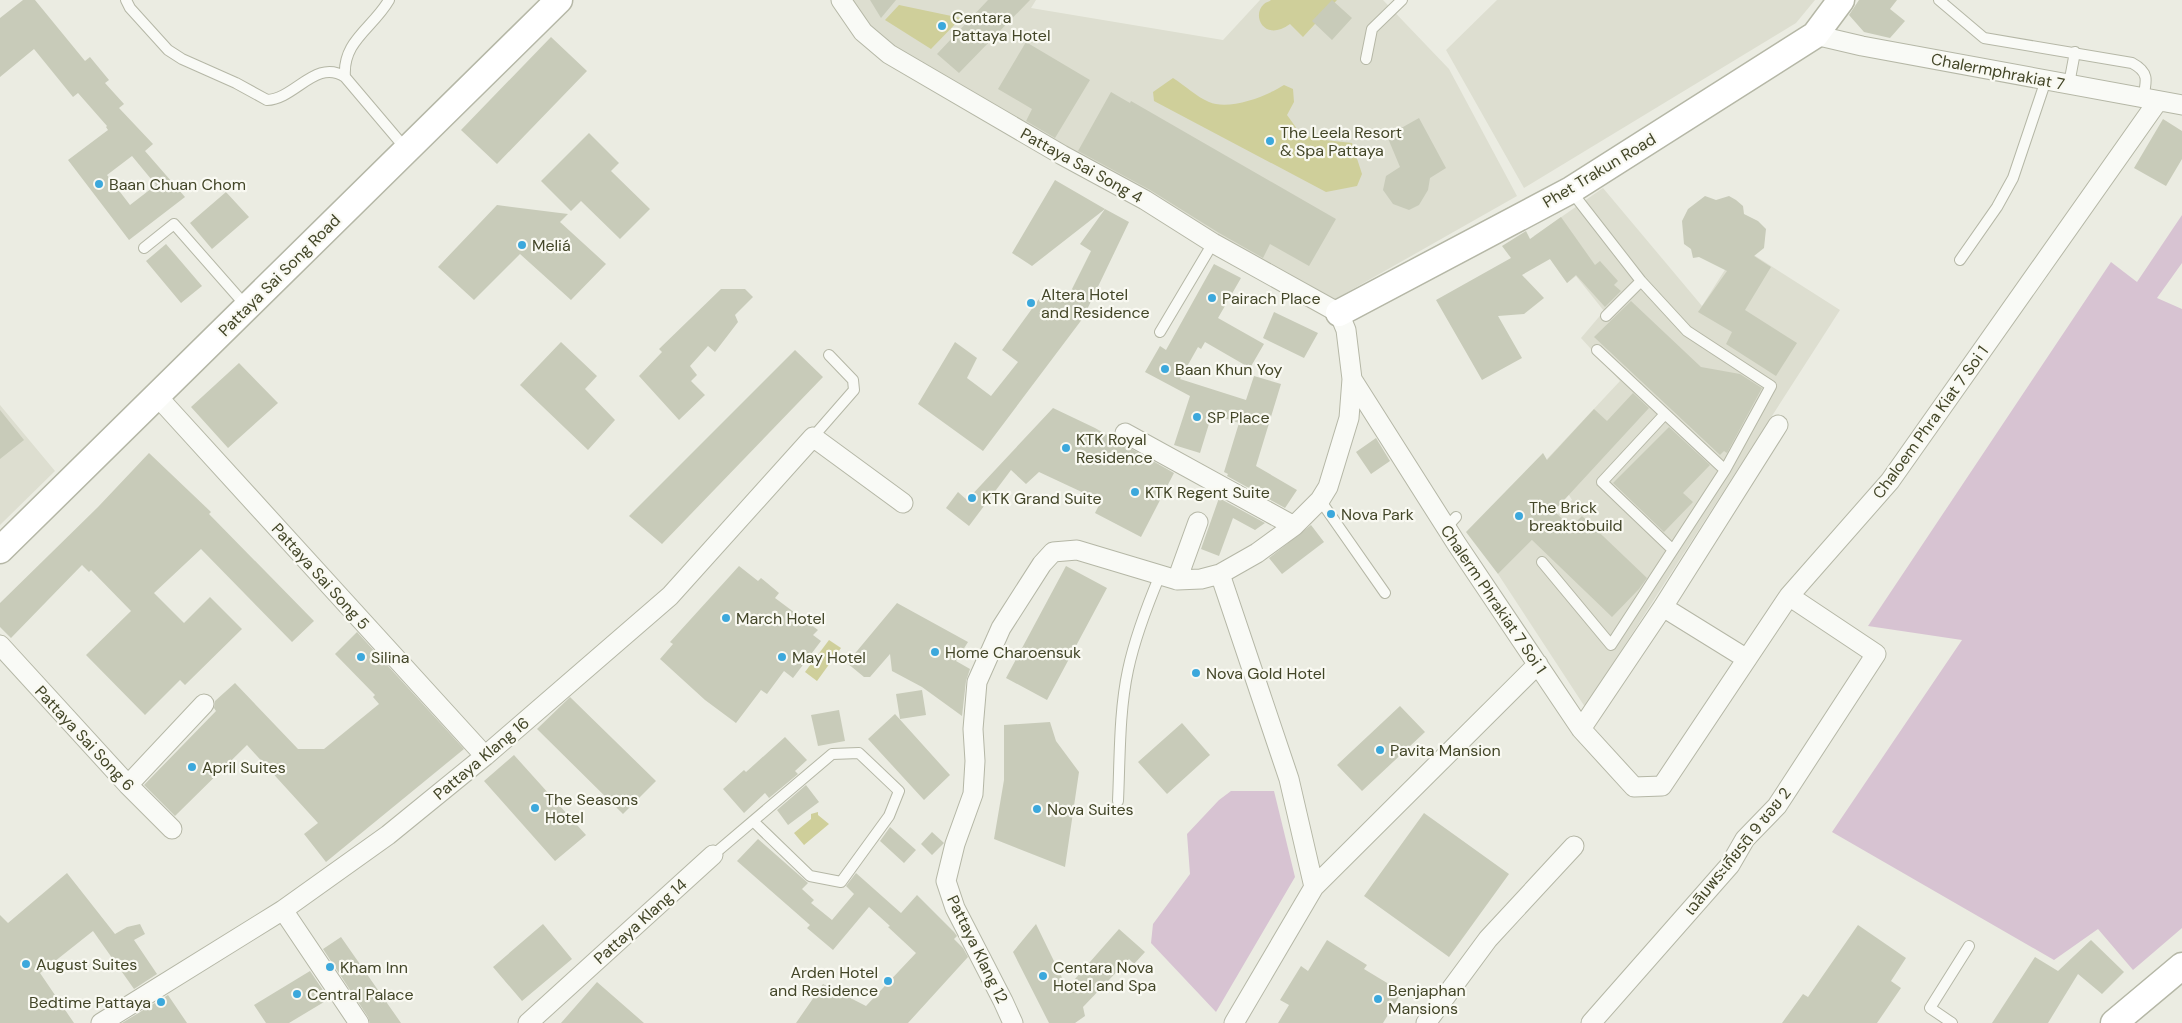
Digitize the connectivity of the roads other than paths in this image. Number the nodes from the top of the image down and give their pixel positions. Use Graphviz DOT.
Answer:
graph roads {
  1 [pos="126,0"];
  2 [pos="389,0"];
  3 [pos="559,0"];
  4 [pos="841,0"];
  5 [pos="1402,0"];
  6 [pos="1841,0"];
  7 [pos="1939,0"];
  8 [pos="1815,34"];
  9 [pos="2075,52"];
  10 [pos="1366,59"];
  11 [pos="345,77"];
  12 [pos="2046,80"];
  13 [pos="2069,84"];
  14 [pos="2150,100"];
  15 [pos="2182,105"];
  16 [pos="406,150"];
  17 [pos="1571,190"];
  18 [pos="1212,243"];
  19 [pos="144,248"];
  20 [pos="1960,260"];
  21 [pos="1641,282"];
  22 [pos="247,307"];
  23 [pos="1339,314"];
  24 [pos="1606,316"];
  25 [pos="1160,332"];
  26 [pos="1597,350"];
  27 [pos="829,355"];
  28 [pos="1352,379"];
  29 [pos="157,396"];
  30 [pos="1664,414"];
  31 [pos="1778,425"];
  32 [pos="1125,433"];
  33 [pos="813,437"];
  34 [pos="1725,470"];
  35 [pos="1320,500"];
  36 [pos="903,503"];
  37 [pos="1198,522"];
  38 [pos="1294,526"];
  39 [pos="0,550"];
  40 [pos="1673,550"];
  41 [pos="1542,562"];
  42 [pos="1220,574"];
  43 [pos="1169,578"];
  44 [pos="1385,593"];
  45 [pos="1789,596"];
  46 [pos="1663,607"];
  47 [pos="0,645"];
  48 [pos="1746,659"];
  49 [pos="1538,664"];
  50 [pos="204,704"];
  51 [pos="1581,729"];
  52 [pos="485,756"];
  53 [pos="128,785"];
  54 [pos="1118,801"];
  55 [pos="753,821"];
  56 [pos="172,830"];
  57 [pos="1574,846"];
  58 [pos="713,855"];
  59 [pos="1314,887"];
  60 [pos="283,910"];
  61 [pos="1969,946"];
  62 [pos="2182,966"];
  63 [pos="101,1023"];
  64 [pos="359,1023"];
  65 [pos="528,1023"];
  66 [pos="1013,1023"];
  67 [pos="1234,1023"];
  68 [pos="1426,1023"];
  69 [pos="1591,1023"];
  70 [pos="1952,1023"];
  71 [pos="2114,1023"];
  1 -- 11 [label="lane"];
  2 -- 11 [label="lane"];
  3 -- 16 [label="main road, Pattaya Sai Song Road"];
  4 -- 18 [label="street, Pattaya Sai Song 4"];
  5 -- 10 [label="lane"];
  6 -- 8 [label="main road, Phet Trakun Road"];
  7 -- 9 [label="lane"];
  8 -- 12 [label="street, Chalermphrakiat 7"];
  8 -- 17 [label="main road, Phet Trakun Road"];
  9 -- 13 [label="lane"];
  9 -- 14 [label="lane"];
  11 -- 16 [label="lane"];
  12 -- 13 [label="street, Chalermphrakiat 7"];
  12 -- 20 [label="lane"];
  13 -- 14 [label="street, Chalermphrakiat 7"];
  14 -- 15 [label="street, Chalermphrakiat 7"];
  14 -- 45 [label="street, Chaloem Phra Kiat 7 Soi 1"];
  16 -- 22 [label="main road, Pattaya Sai Song Road"];
  17 -- 21 [label="lane"];
  17 -- 23 [label="main road, Phet Trakun Road"];
  18 -- 23 [label="street, Pattaya Sai Song 4"];
  18 -- 25 [label="lane"];
  19 -- 22 [label="lane"];
  21 -- 24 [label="lane"];
  21 -- 34 [label="lane"];
  22 -- 29 [label="main road, Pattaya Sai Song Road"];
  23 -- 28 [label="street, Pattaya Klang 12"];
  26 -- 30 [label="lane"];
  27 -- 33 [label="lane"];
  28 -- 35 [label="street, Pattaya Klang 12"];
  28 -- 49 [label="street, Chalerm Phrakiat 7 Soi 1"];
  29 -- 39 [label="main road, Pattaya Sai Song Road"];
  29 -- 52 [label="street, Pattaya Sai Song 5"];
  30 -- 34 [label="lane"];
  30 -- 40 [label="lane"];
  31 -- 46 [label="street"];
  32 -- 38 [label="street"];
  33 -- 36 [label="street"];
  33 -- 52 [label="street, Pattaya Klang 16"];
  34 -- 40 [label="lane"];
  35 -- 38 [label="street, Pattaya Klang 12"];
  35 -- 44 [label="lane"];
  37 -- 43 [label="street"];
  38 -- 42 [label="street, Pattaya Klang 12"];
  40 -- 41 [label="lane"];
  42 -- 43 [label="street, Pattaya Klang 12"];
  42 -- 59 [label="street"];
  43 -- 54 [label="lane"];
  43 -- 66 [label="street, Pattaya Klang 12"];
  45 -- 48 [label="street, Chaloem Phra Kiat 7 Soi 1"];
  45 -- 69 [label="street, เฉลิมพระเกียรติ 9 ซอย 2"];
  46 -- 48 [label="street"];
  46 -- 51 [label="street"];
  47 -- 53 [label="street, Pattaya Sai Song 6"];
  48 -- 51 [label="street, Chalerm Phrakiat 7 Soi 1"];
  49 -- 51 [label="street, Chalerm Phrakiat 7 Soi 1"];
  49 -- 59 [label="street"];
  50 -- 53 [label="street"];
  52 -- 60 [label="street, Pattaya Klang 16"];
  53 -- 56 [label="street, Pattaya Sai Song 6"];
  55 -- 55 [label="lane, Pattaya Klang 14"];
  55 -- 58 [label="lane, Pattaya Klang 14"];
  57 -- 68 [label="street"];
  58 -- 65 [label="street, Pattaya Klang 14"];
  59 -- 67 [label="street"];
  60 -- 63 [label="street, Pattaya Klang 16"];
  60 -- 64 [label="street"];
  61 -- 70 [label="lane"];
  62 -- 71 [label="main road"];
}
